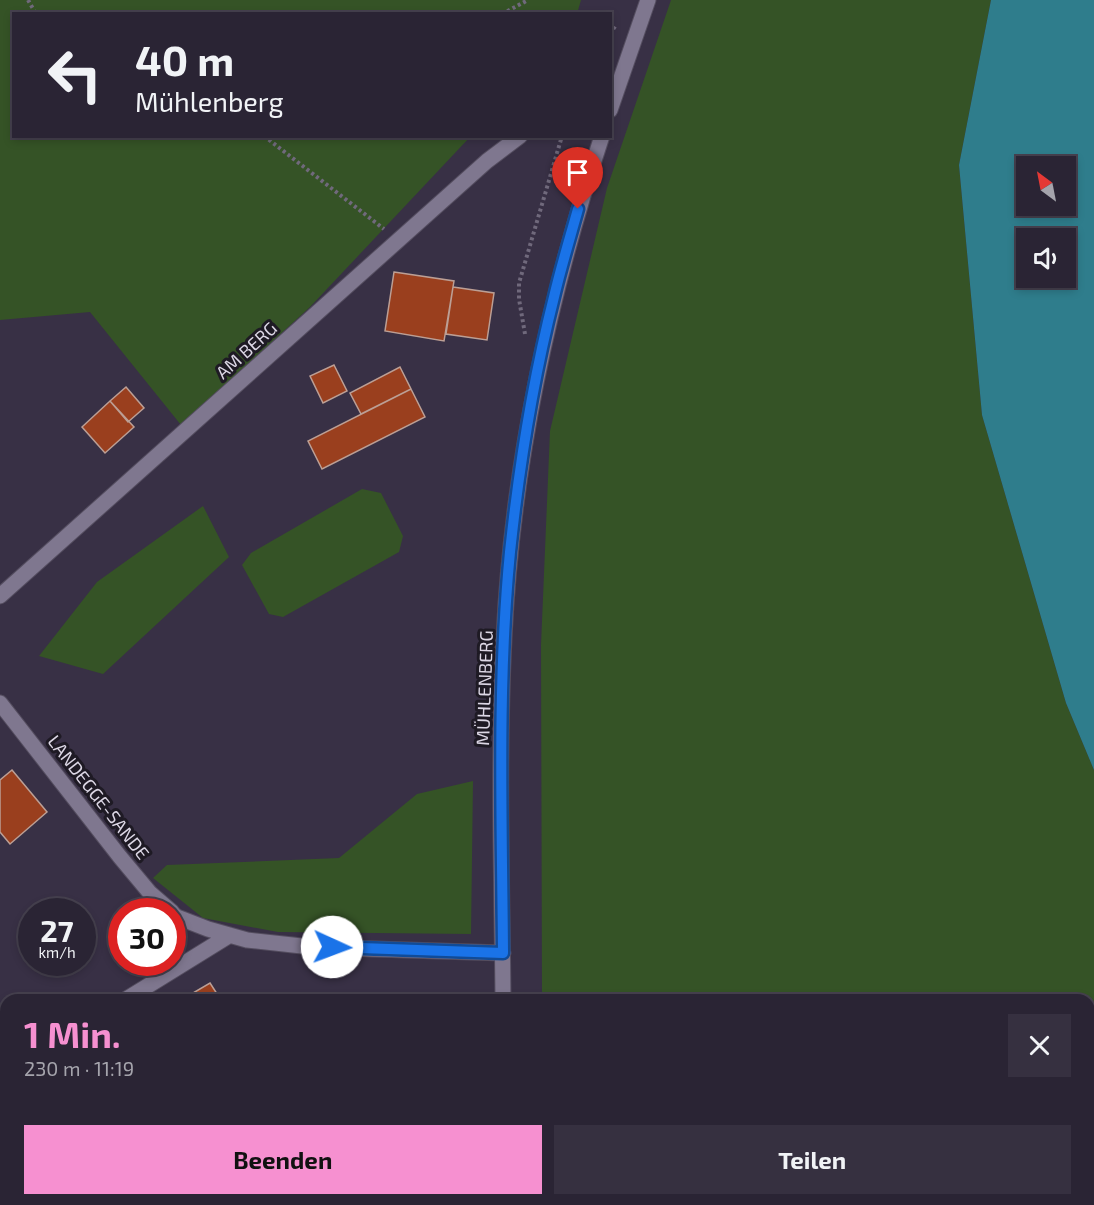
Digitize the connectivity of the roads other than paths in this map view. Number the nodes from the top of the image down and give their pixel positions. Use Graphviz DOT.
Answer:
graph roads {
  1 [pos="648,0"];
  2 [pos="612,104"];
  3 [pos="517,138"];
  4 [pos="601,138"];
  5 [pos="0,596"];
  6 [pos="0,703"];
  7 [pos="156,898"];
  8 [pos="186,920"];
  9 [pos="230,935"];
  10 [pos="503,953"];
  11 [pos="136,994"];
  12 [pos="503,994"];
  1 -- 2 [label="street"];
  3 -- 5 [label="street, AM BERG"];
  4 -- 10 [label="street, MÜHLENBERG"];
  6 -- 7 [label="street, LANDEGGE-SANDE"];
  8 -- 9 [label="street, LANDEGGE-SANDE"];
  9 -- 10 [label="street, LANDEGGE-SANDE"];
  9 -- 11 [label="street"];
  10 -- 12 [label="street, MÜHLENBERG"];
}
